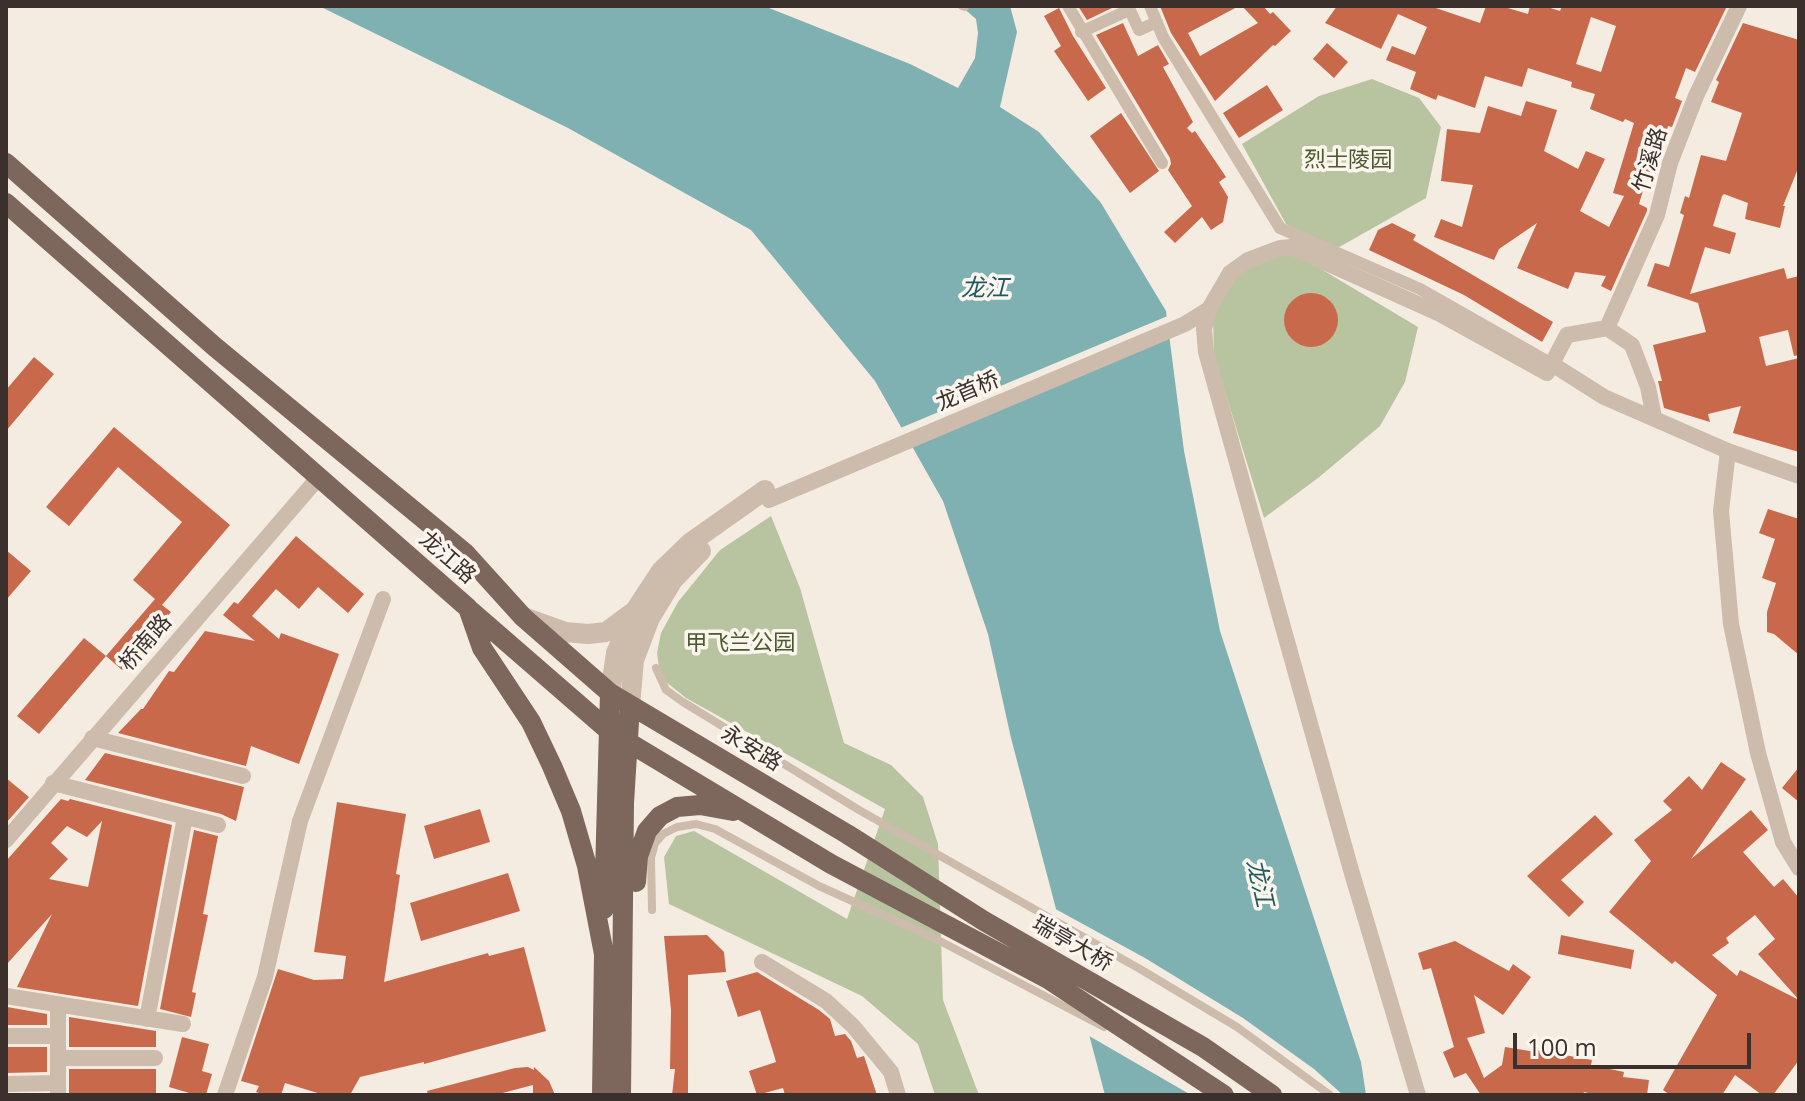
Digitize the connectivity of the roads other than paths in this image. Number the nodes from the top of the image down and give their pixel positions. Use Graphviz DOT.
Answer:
graph roads {
  1 [pos="1068,6"];
  2 [pos="1150,6"];
  3 [pos="1739,6"];
  4 [pos="1129,8"];
  5 [pos="1157,22"];
  6 [pos="1081,32"];
  7 [pos="6,163"];
  8 [pos="1162,163"];
  9 [pos="6,203"];
  10 [pos="1209,309"];
  11 [pos="1607,328"];
  12 [pos="1552,364"];
  13 [pos="1654,417"];
  14 [pos="1728,451"];
  15 [pos="1799,476"];
  16 [pos="319,477"];
  17 [pos="767,495"];
  18 [pos="383,599"];
  19 [pos="468,608"];
  20 [pos="636,609"];
  21 [pos="523,617"];
  22 [pos="656,668"];
  23 [pos="610,693"];
  24 [pos="630,706"];
  25 [pos="608,730"];
  26 [pos="92,738"];
  27 [pos="627,741"];
  28 [pos="243,776"];
  29 [pos="53,783"];
  30 [pos="749,814"];
  31 [pos="185,817"];
  32 [pos="218,825"];
  33 [pos="847,834"];
  34 [pos="6,840"];
  35 [pos="1799,868"];
  36 [pos="652,910"];
  37 [pos="624,919"];
  38 [pos="604,954"];
  39 [pos="762,962"];
  40 [pos="6,996"];
  41 [pos="58,1005"];
  42 [pos="147,1019"];
  43 [pos="183,1024"];
  44 [pos="6,1036"];
  45 [pos="58,1036"];
  46 [pos="58,1058"];
  47 [pos="155,1058"];
  48 [pos="6,1084"];
  49 [pos="58,1089"];
  50 [pos="225,1095"];
  51 [pos="602,1095"];
  52 [pos="621,1095"];
  53 [pos="898,1095"];
  54 [pos="1216,1095"];
  55 [pos="1224,1095"];
  56 [pos="1272,1095"];
  57 [pos="1330,1095"];
  58 [pos="1418,1095"];
  1 -- 6 [label="street"];
  2 -- 5 [label="street"];
  3 -- 11 [label="street, 竹溪路"];
  4 -- 5 [label="street"];
  4 -- 6 [label="street"];
  5 -- 12 [label="street"];
  6 -- 8 [label="street"];
  7 -- 21 [label="main road, 龙江路"];
  9 -- 16 [label="main road, 龙江路"];
  10 -- 12 [label="street"];
  10 -- 17 [label="street, 龙首桥"];
  10 -- 58 [label="street"];
  11 -- 12 [label="street"];
  11 -- 13 [label="street"];
  12 -- 13 [label="street"];
  13 -- 14 [label="street"];
  14 -- 15 [label="street"];
  14 -- 35 [label="street"];
  16 -- 19 [label="main road, 龙江路"];
  16 -- 26 [label="street, 桥南路"];
  17 -- 20 [label="street"];
  17 -- 24 [label="street"];
  18 -- 50 [label="street"];
  19 -- 25 [label="main road"];
  19 -- 38 [label="main road, 龙江路"];
  20 -- 21 [label="street"];
  20 -- 23 [label="street"];
  21 -- 23 [label="main road, 龙江路"];
  22 -- 57 [label="lane"];
  23 -- 24 [label="main road, 永安路"];
  23 -- 25 [label="main road"];
  24 -- 27 [label="main road"];
  24 -- 33 [label="main road, 永安路"];
  25 -- 27 [label="main road"];
  25 -- 38 [label="main road"];
  26 -- 28 [label="street"];
  26 -- 29 [label="street, 桥南路"];
  27 -- 30 [label="main road"];
  27 -- 37 [label="main road"];
  29 -- 31 [label="street"];
  29 -- 34 [label="street, 桥南路"];
  30 -- 37 [label="main road"];
  30 -- 55 [label="main road, 瑞亭大桥"];
  31 -- 32 [label="street"];
  31 -- 42 [label="street"];
  33 -- 56 [label="main road, 瑞亭大桥"];
  36 -- 54 [label="lane"];
  37 -- 52 [label="main road"];
  38 -- 51 [label="main road, 龙江路"];
  39 -- 53 [label="street"];
  40 -- 41 [label="street"];
  41 -- 42 [label="street"];
  41 -- 45 [label="street"];
  42 -- 43 [label="street"];
  44 -- 45 [label="street"];
  45 -- 46 [label="street"];
  46 -- 47 [label="street"];
  46 -- 49 [label="street"];
  48 -- 49 [label="street"];
}
